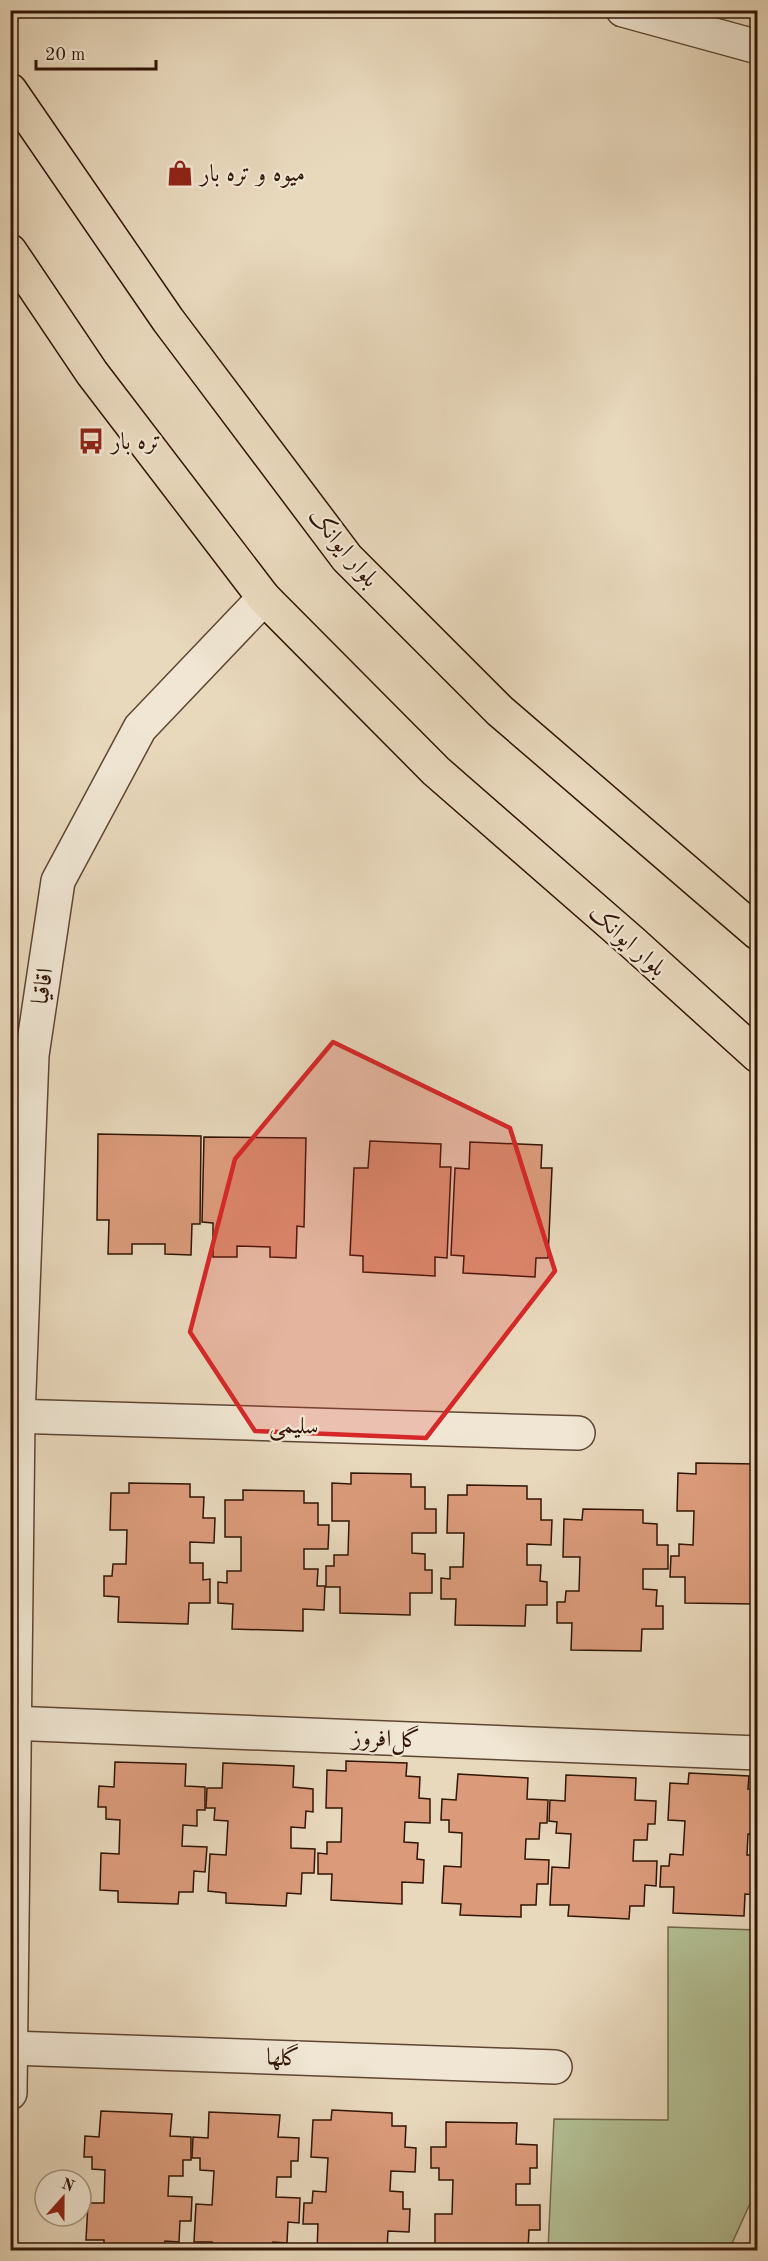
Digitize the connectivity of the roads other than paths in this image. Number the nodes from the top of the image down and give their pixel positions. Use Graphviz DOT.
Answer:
graph roads {
  1 [pos="623,10"];
  2 [pos="758,47"];
  3 [pos="10,90"];
  4 [pos="10,251"];
  5 [pos="264,598"];
  6 [pos="758,933"];
  7 [pos="758,1056"];
  8 [pos="14,1416"];
  9 [pos="578,1433"];
  10 [pos="13,1723"];
  11 [pos="758,1753"];
  12 [pos="11,2048"];
  13 [pos="555,2067"];
  14 [pos="10,2093"];
  1 -- 2 [label="street"];
  3 -- 6 [label="main road, بلوار ایوانک"];
  4 -- 5 [label="main road, بلوار ایوانک"];
  5 -- 7 [label="main road, بلوار ایوانک"];
  5 -- 8 [label="street, اقاقیا"];
  8 -- 9 [label="street, سلیمی"];
  8 -- 10 [label="street, اقاقیا"];
  10 -- 11 [label="street, گل‌افروز"];
  10 -- 12 [label="street, اقاقیا"];
  12 -- 13 [label="street, گلها"];
  12 -- 14 [label="street, اقاقیا"];
}
